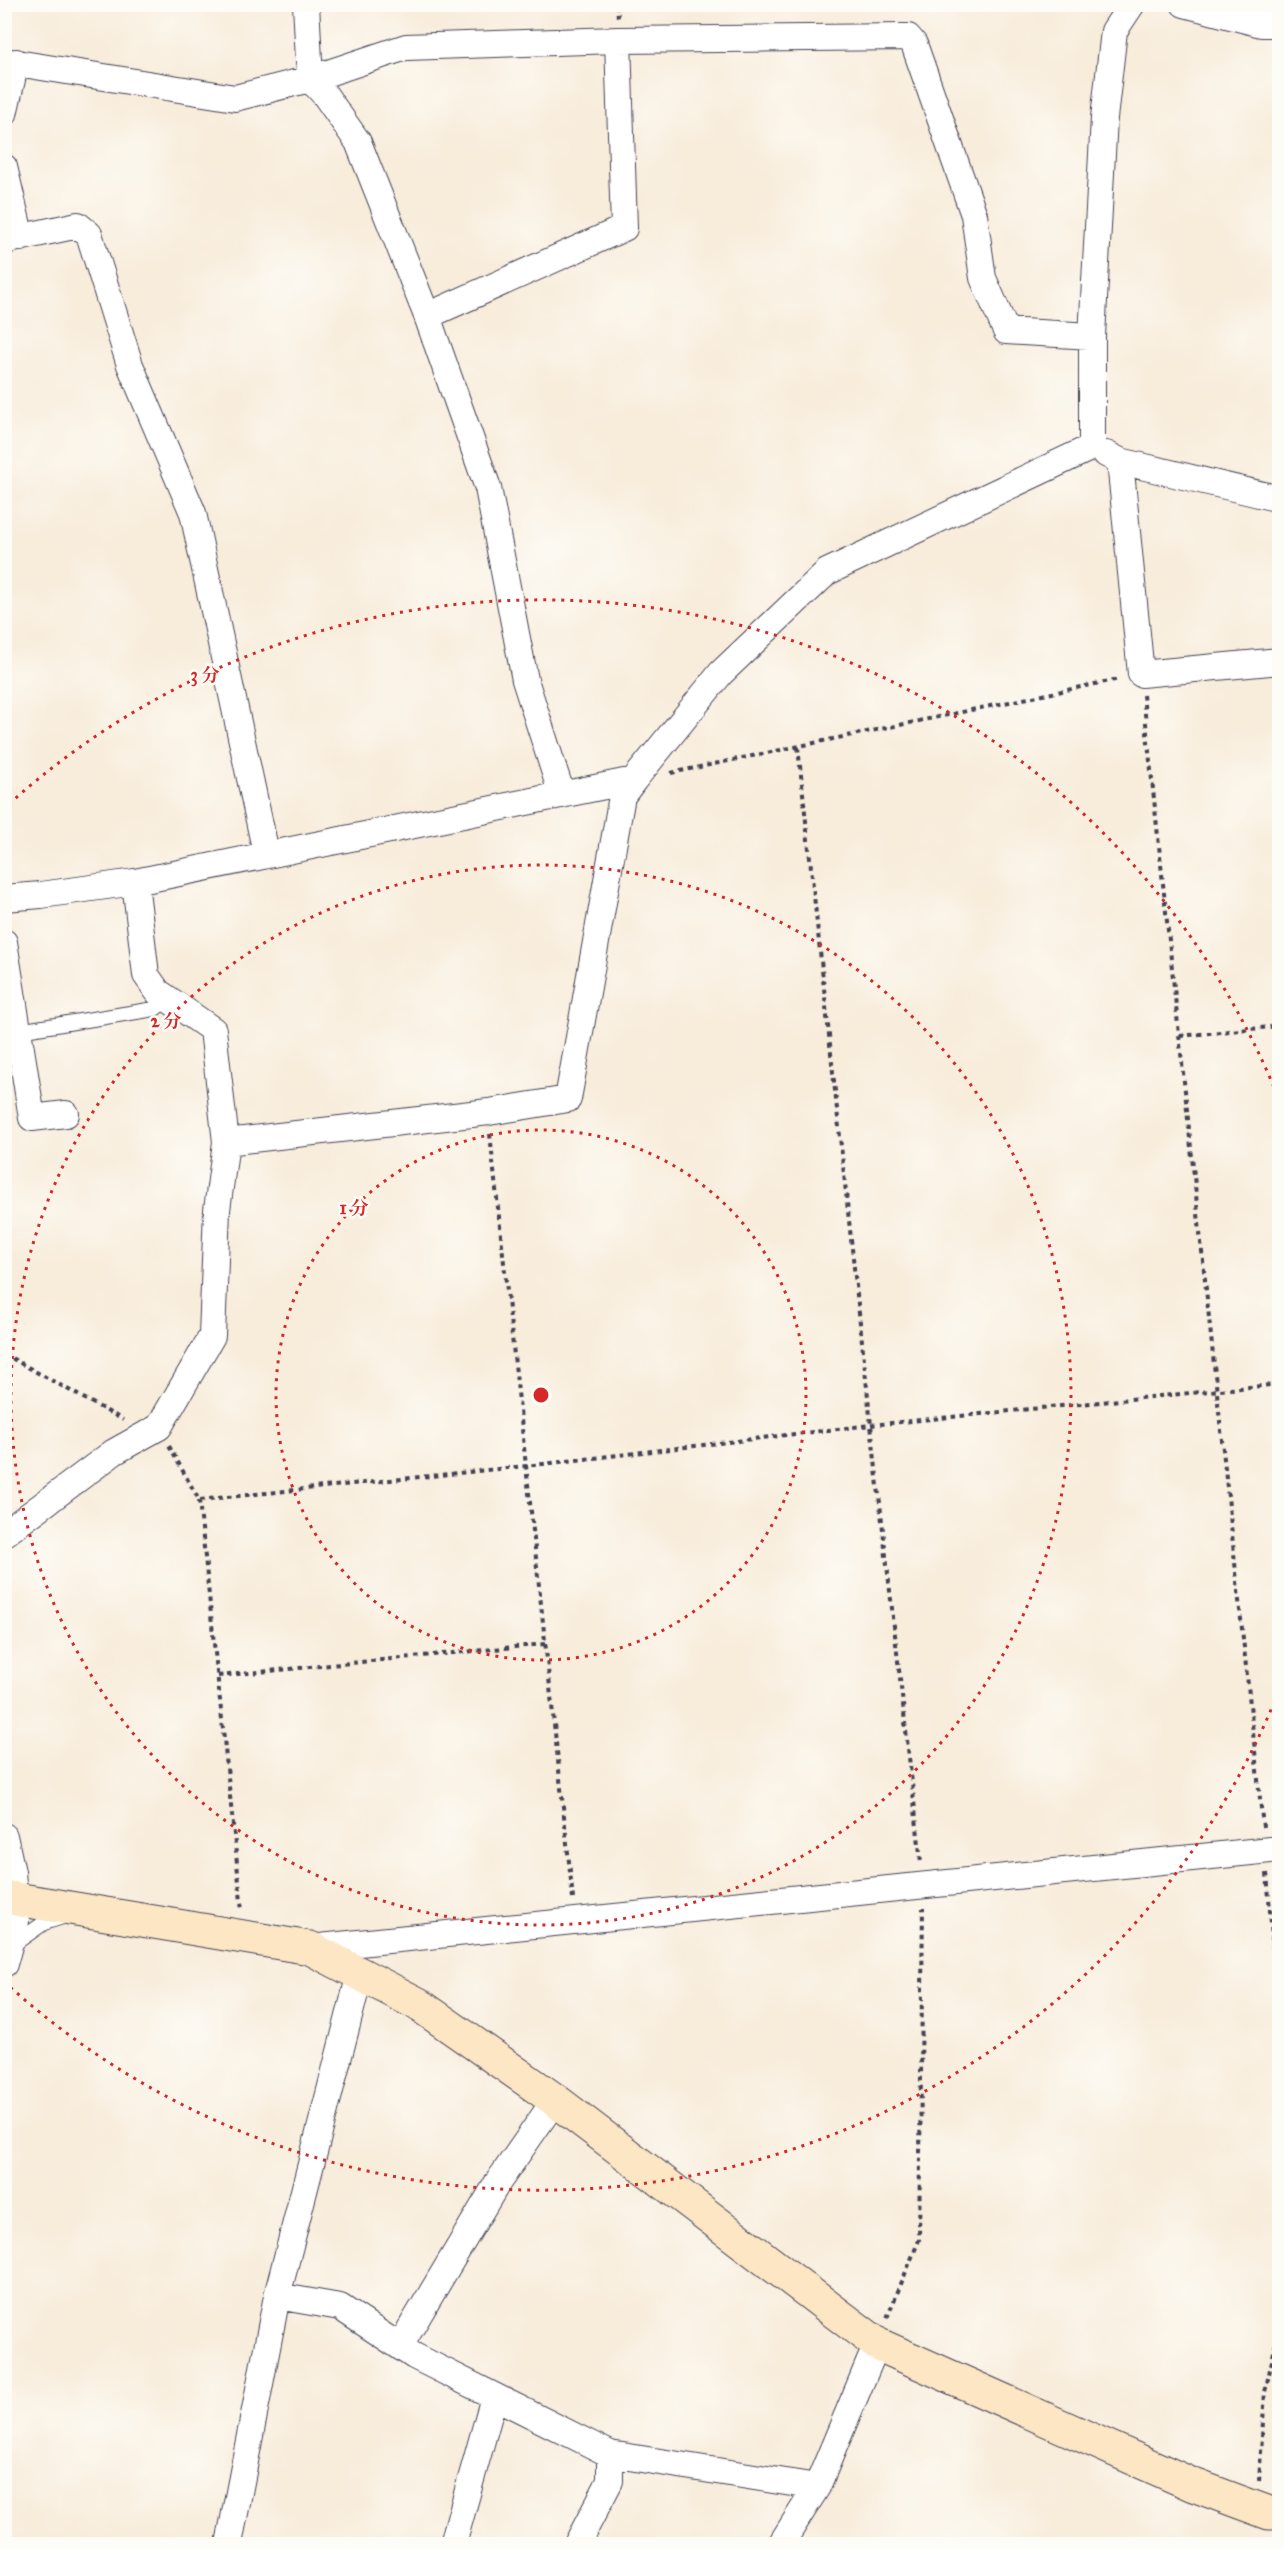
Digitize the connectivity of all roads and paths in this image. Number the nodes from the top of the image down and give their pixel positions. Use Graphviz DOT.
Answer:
graph roads {
  1 [pos="306,4"];
  2 [pos="1132,4"];
  3 [pos="1184,4"];
  4 [pos="1280,24"];
  5 [pos="618,40"];
  6 [pos="10,61"];
  7 [pos="310,79"];
  8 [pos="4,114"];
  9 [pos="4,167"];
  10 [pos="13,239"];
  11 [pos="427,316"];
  12 [pos="1092,336"];
  13 [pos="1092,447"];
  14 [pos="1120,460"];
  15 [pos="1280,500"];
  16 [pos="1280,661"];
  17 [pos="1141,674"];
  18 [pos="798,747"];
  19 [pos="634,780"];
  20 [pos="562,795"];
  21 [pos="266,854"];
  22 [pos="135,882"];
  23 [pos="4,898"];
  24 [pos="4,942"];
  25 [pos="168,999"];
  26 [pos="1280,1026"];
  27 [pos="18,1031"];
  28 [pos="1180,1036"];
  29 [pos="489,1112"];
  30 [pos="66,1113"];
  31 [pos="226,1142"];
  32 [pos="4,1354"];
  33 [pos="1280,1384"];
  34 [pos="1216,1392"];
  35 [pos="871,1425"];
  36 [pos="153,1431"];
  37 [pos="526,1466"];
  38 [pos="199,1500"];
  39 [pos="4,1534"];
  40 [pos="545,1644"];
  41 [pos="218,1677"];
  42 [pos="4,1836"];
  43 [pos="1273,1849"];
  44 [pos="923,1885"];
  45 [pos="10,1898"];
  46 [pos="93,1911"];
  47 [pos="575,1921"];
  48 [pos="245,1938"];
  49 [pos="310,1948"];
  50 [pos="8,1955"];
  51 [pos="360,1974"];
  52 [pos="1280,2037"];
  53 [pos="555,2100"];
  54 [pos="278,2296"];
  55 [pos="1280,2325"];
  56 [pos="877,2344"];
  57 [pos="400,2346"];
  58 [pos="494,2397"];
  59 [pos="609,2454"];
  60 [pos="817,2487"];
  61 [pos="1269,2511"];
  62 [pos="229,2544"];
  63 [pos="453,2544"];
  64 [pos="578,2544"];
  65 [pos="781,2544"];
  1 -- 7 [label="street"];
  2 -- 12 [label="street"];
  3 -- 4 [label="street"];
  5 -- 7 [label="street"];
  5 -- 11 [label="street"];
  5 -- 12 [label="street"];
  6 -- 7 [label="street"];
  6 -- 8 [label="street"];
  7 -- 11 [label="street"];
  9 -- 10 [label="street"];
  10 -- 21 [label="street"];
  11 -- 20 [label="street"];
  12 -- 13 [label="street"];
  13 -- 14 [label="street"];
  13 -- 19 [label="street"];
  14 -- 15 [label="street"];
  14 -- 17 [label="street"];
  16 -- 17 [label="street"];
  17 -- 18 [label="path"];
  17 -- 28 [label="path"];
  18 -- 19 [label="path"];
  18 -- 35 [label="path"];
  19 -- 20 [label="street"];
  19 -- 29 [label="street"];
  20 -- 21 [label="street"];
  21 -- 22 [label="street"];
  22 -- 23 [label="street"];
  22 -- 25 [label="street"];
  24 -- 27 [label="street"];
  25 -- 27 [label="lane"];
  25 -- 31 [label="street"];
  26 -- 28 [label="path"];
  27 -- 30 [label="street"];
  28 -- 34 [label="path"];
  29 -- 31 [label="street"];
  29 -- 37 [label="path"];
  31 -- 36 [label="street"];
  32 -- 36 [label="path"];
  33 -- 34 [label="path"];
  34 -- 35 [label="path"];
  34 -- 43 [label="path"];
  35 -- 37 [label="path"];
  35 -- 44 [label="path"];
  36 -- 38 [label="path"];
  36 -- 39 [label="street"];
  37 -- 38 [label="path"];
  37 -- 40 [label="path"];
  38 -- 41 [label="path"];
  40 -- 41 [label="path"];
  40 -- 47 [label="path"];
  41 -- 48 [label="path"];
  42 -- 45 [label="street"];
  43 -- 44 [label="street"];
  43 -- 52 [label="path"];
  44 -- 47 [label="street"];
  44 -- 56 [label="path"];
  45 -- 46 [label="street"];
  45 -- 50 [label="street"];
  46 -- 48 [label="street"];
  46 -- 50 [label="lane"];
  47 -- 49 [label="street"];
  48 -- 49 [label="street"];
  49 -- 51 [label="street"];
  51 -- 53 [label="street"];
  51 -- 54 [label="street"];
  53 -- 56 [label="street"];
  53 -- 57 [label="street"];
  54 -- 57 [label="street"];
  54 -- 62 [label="street"];
  55 -- 61 [label="path"];
  56 -- 60 [label="street"];
  56 -- 61 [label="street"];
  57 -- 58 [label="street"];
  58 -- 59 [label="street"];
  58 -- 63 [label="street"];
  59 -- 60 [label="street"];
  59 -- 64 [label="street"];
  60 -- 65 [label="street"];
}
